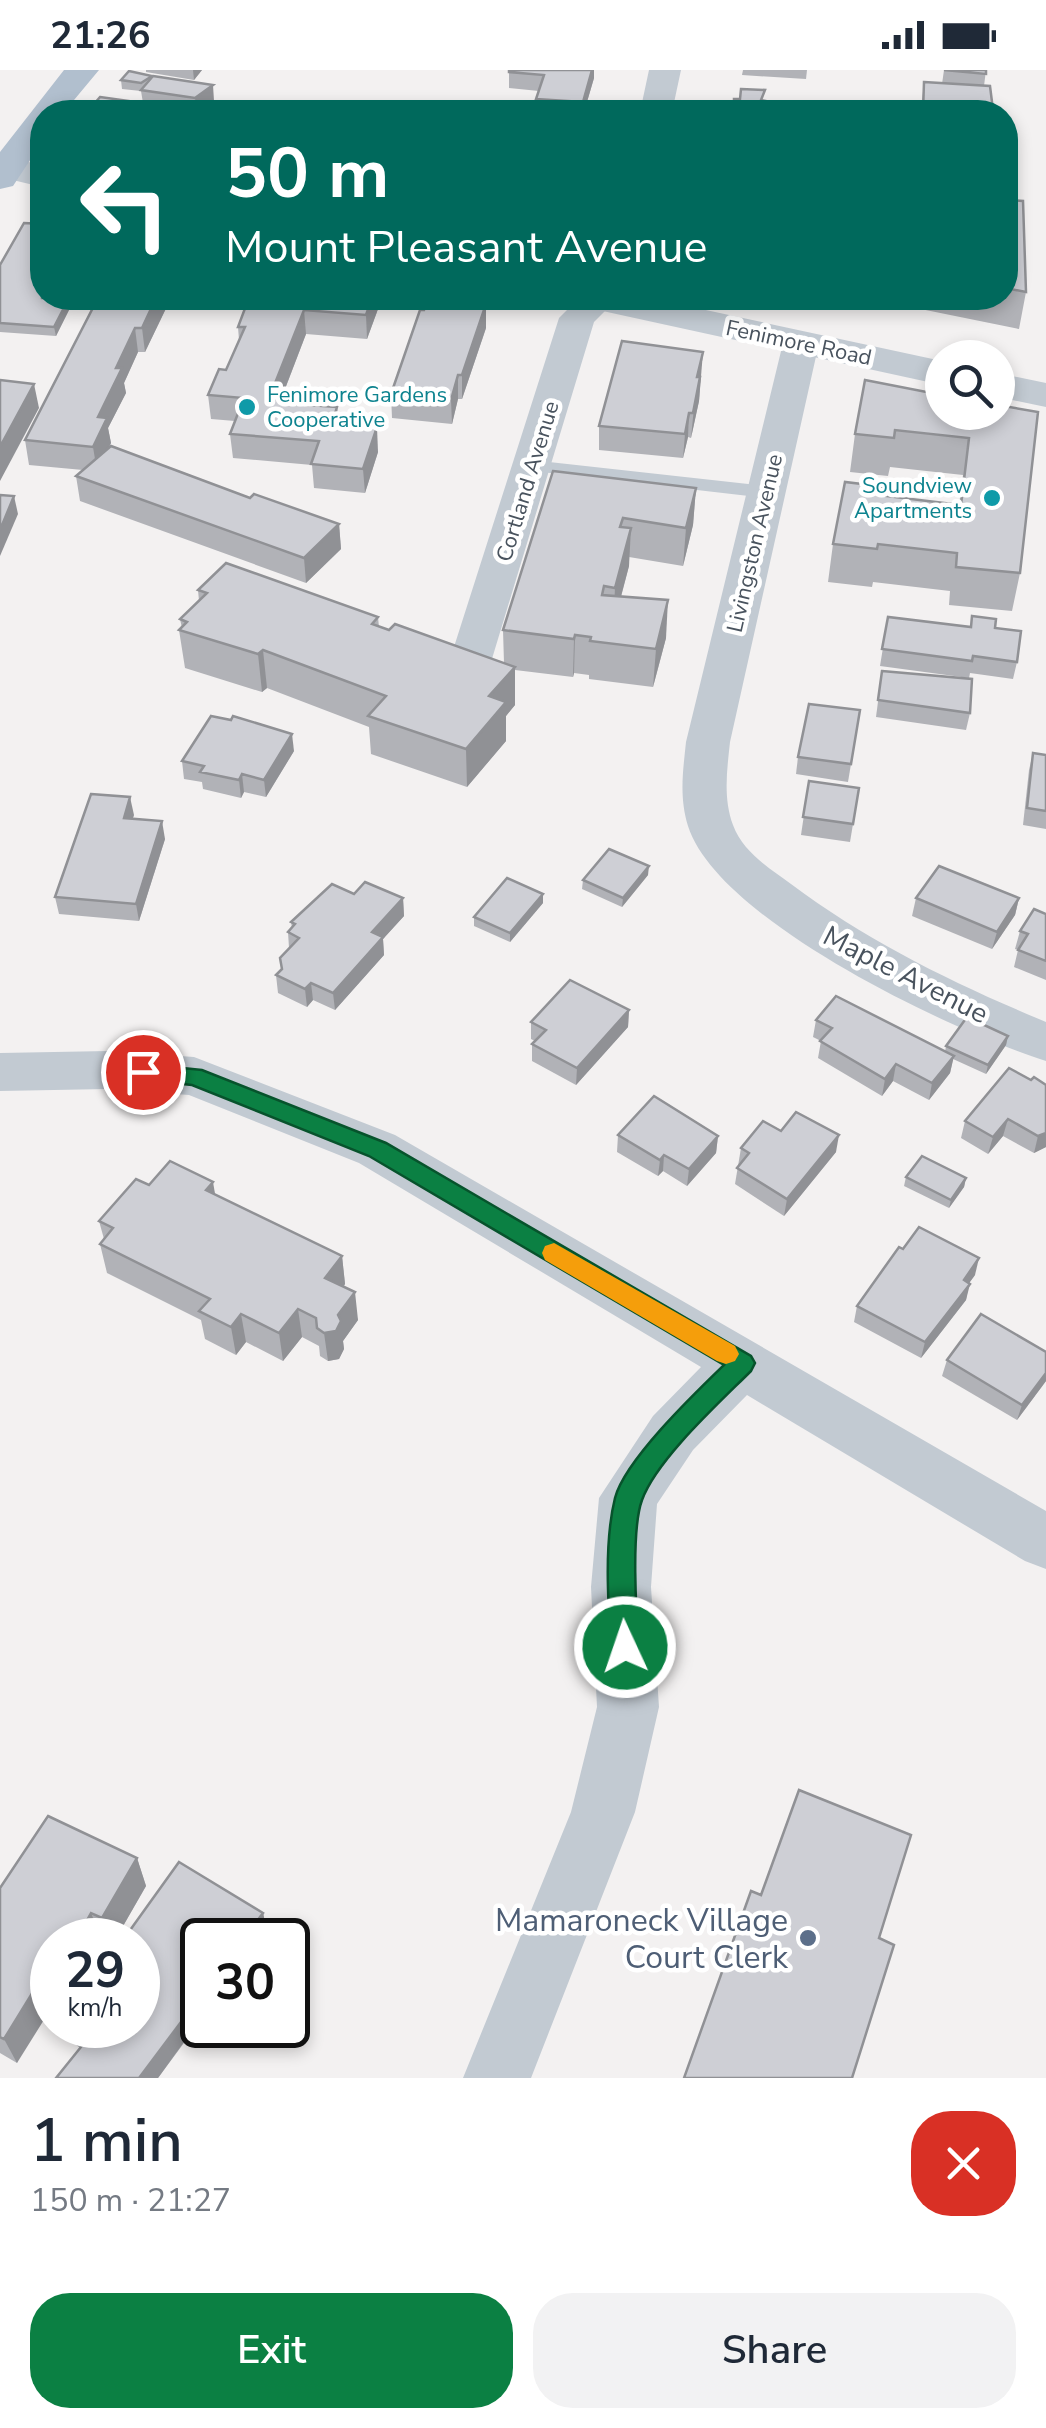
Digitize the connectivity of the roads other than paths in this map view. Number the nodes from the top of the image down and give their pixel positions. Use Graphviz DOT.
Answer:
graph roads {
  1 [pos="82,70"];
  2 [pos="665,70"];
  3 [pos="56,100"];
  4 [pos="659,100"];
  5 [pos="30,134"];
  6 [pos="3,173"];
  7 [pos="30,175"];
  8 [pos="586,310"];
  9 [pos="653,310"];
  10 [pos="801,343"];
  11 [pos="925,369"];
  12 [pos="1015,389"];
  13 [pos="1046,396"];
  14 [pos="531,466"];
  15 [pos="766,492"];
  16 [pos="467,672"];
  17 [pos="708,742"];
  18 [pos="1046,1042"];
  19 [pos="0,1072"];
  20 [pos="742,1363"];
  21 [pos="1046,1542"];
  22 [pos="498,2078"];
  1 -- 3 [label="main road"];
  2 -- 4 [label="street"];
  5 -- 6 [label="main road"];
  6 -- 7 [label="street"];
  8 -- 14 [label="street, Cortland Avenue"];
  9 -- 10 [label="street, Fenimore Road"];
  10 -- 11 [label="street, Fenimore Road"];
  10 -- 15 [label="street, Livingston Avenue"];
  12 -- 13 [label="street"];
  14 -- 15 [label="lane"];
  14 -- 16 [label="street, Cortland Avenue"];
  15 -- 17 [label="street, Livingston Avenue"];
  17 -- 18 [label="street, Maple Avenue"];
  19 -- 20 [label="street"];
  20 -- 21 [label="street"];
  20 -- 22 [label="street"];
}
